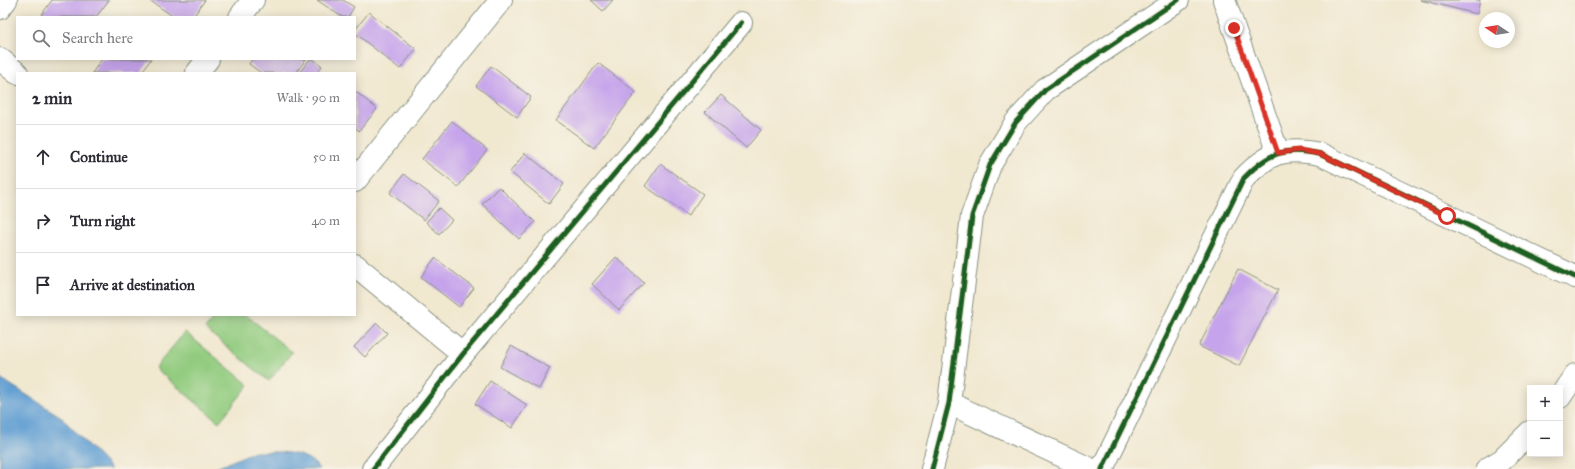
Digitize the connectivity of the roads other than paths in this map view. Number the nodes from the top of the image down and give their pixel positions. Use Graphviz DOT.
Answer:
graph roads {
  1 [pos="6,0"];
  2 [pos="253,0"];
  3 [pos="501,0"];
  4 [pos="1178,0"];
  5 [pos="1224,0"];
  6 [pos="0,8"];
  7 [pos="241,16"];
  8 [pos="741,23"];
  9 [pos="0,59"];
  10 [pos="207,60"];
  11 [pos="198,72"];
  12 [pos="16,73"];
  13 [pos="1278,153"];
  14 [pos="356,180"];
  15 [pos="356,266"];
  16 [pos="1575,277"];
  17 [pos="463,354"];
  18 [pos="1575,375"];
  19 [pos="1563,393"];
  20 [pos="949,404"];
  21 [pos="1527,435"];
  22 [pos="373,469"];
  23 [pos="932,469"];
  24 [pos="1090,469"];
  25 [pos="1102,469"];
  26 [pos="1487,469"];
  1 -- 6 [label="street"];
  2 -- 7 [label="street"];
  3 -- 14 [label="street"];
  4 -- 20 [label="street"];
  5 -- 13 [label="street"];
  8 -- 17 [label="street"];
  9 -- 12 [label="street"];
  10 -- 11 [label="street"];
  13 -- 16 [label="street"];
  13 -- 25 [label="street"];
  15 -- 17 [label="street"];
  17 -- 22 [label="street"];
  18 -- 19 [label="street"];
  20 -- 23 [label="street"];
  20 -- 24 [label="street"];
  21 -- 26 [label="street"];
}
